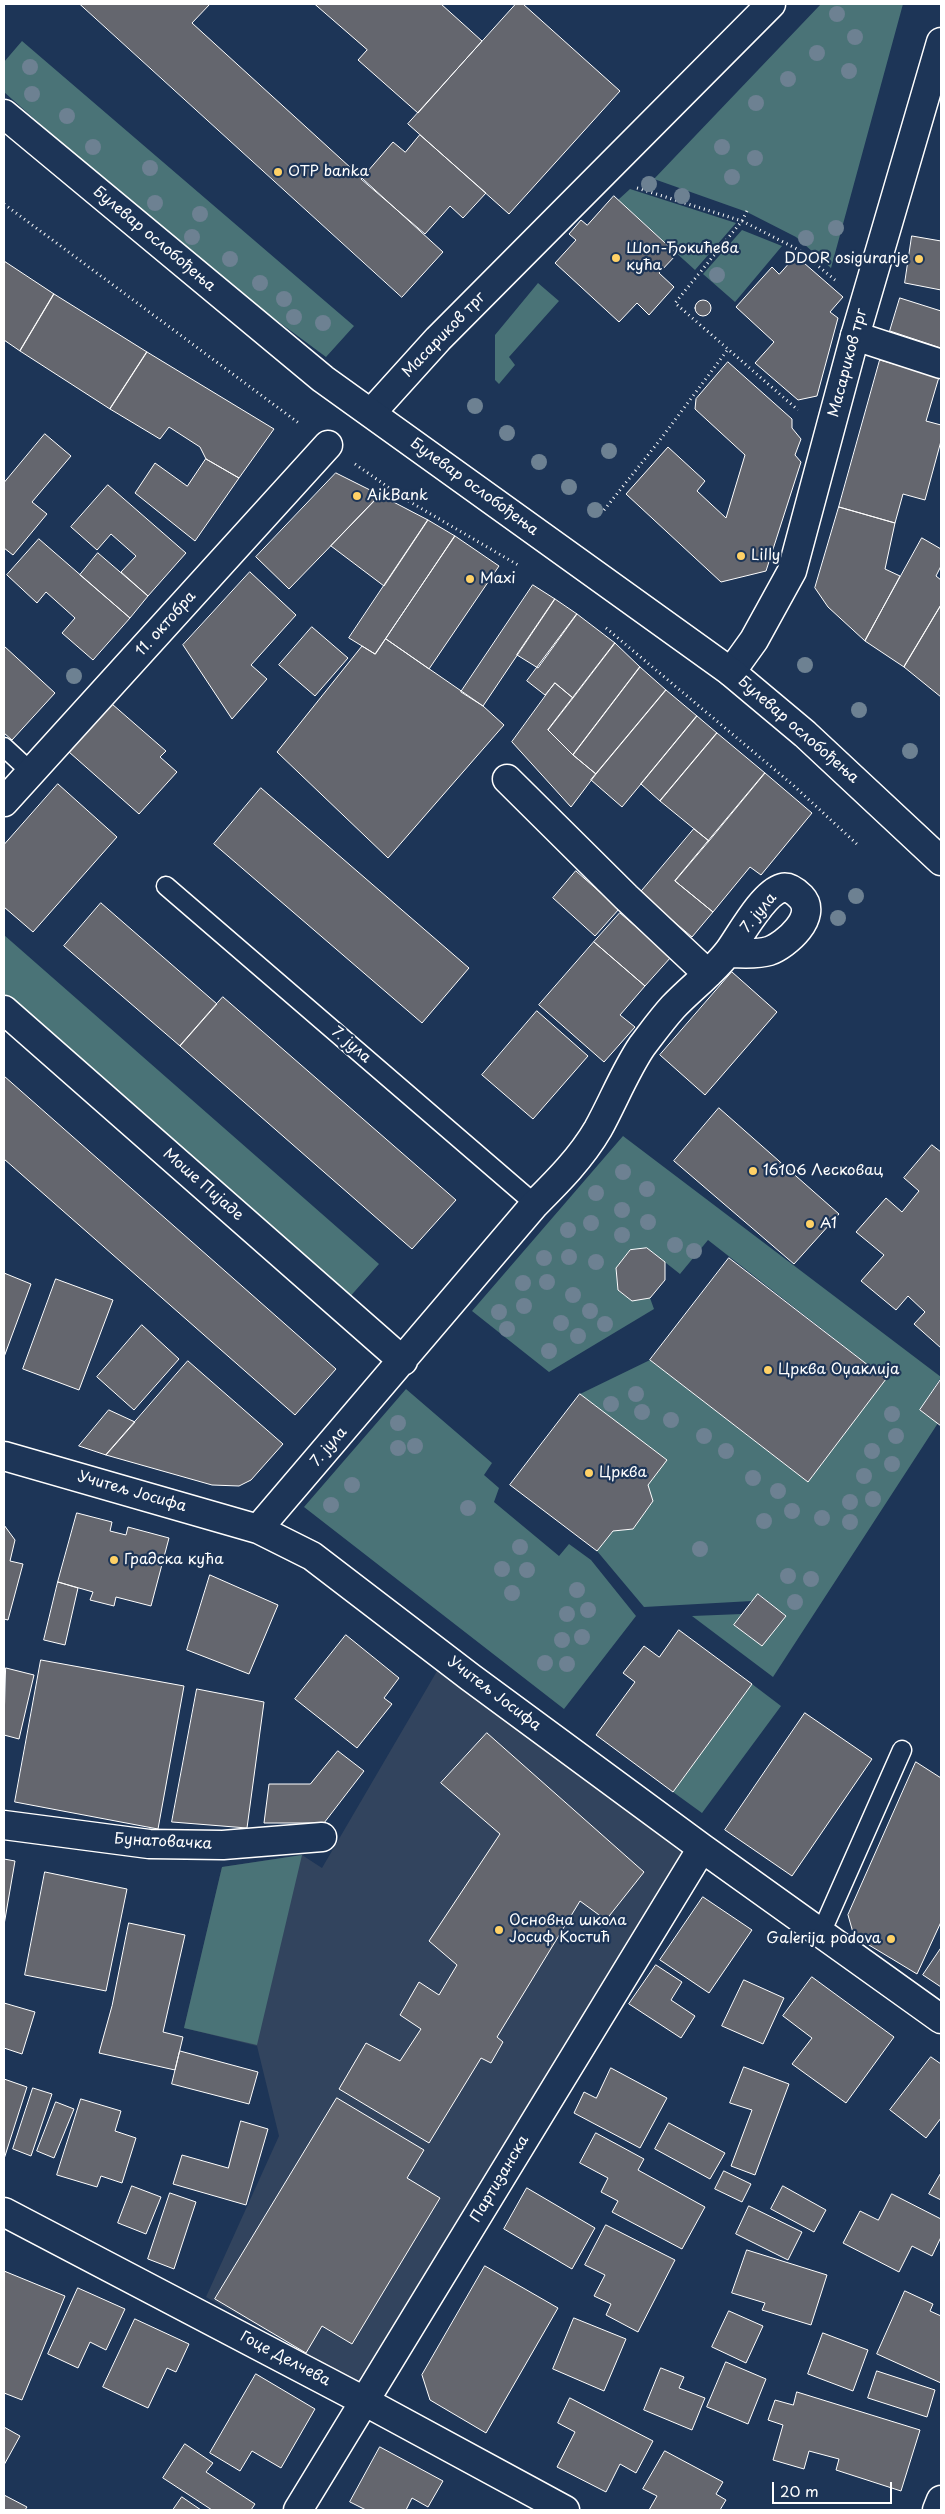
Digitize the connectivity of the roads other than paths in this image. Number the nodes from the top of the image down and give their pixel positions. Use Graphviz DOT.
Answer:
graph roads {
  1 [pos="771,4"];
  2 [pos="941,42"];
  3 [pos="4,114"];
  4 [pos="855,336"];
  5 [pos="941,364"];
  6 [pos="372,412"];
  7 [pos="328,445"];
  8 [pos="731,672"];
  9 [pos="4,747"];
  10 [pos="31,772"];
  11 [pos="507,779"];
  12 [pos="4,802"];
  13 [pos="941,862"];
  14 [pos="166,886"];
  15 [pos="728,953"];
  16 [pos="708,974"];
  17 [pos="4,1010"];
  18 [pos="535,1204"];
  19 [pos="403,1361"];
  20 [pos="4,1456"];
  21 [pos="258,1529"];
  22 [pos="902,1750"];
  23 [pos="4,1825"];
  24 [pos="322,1837"];
  25 [pos="702,1848"];
  26 [pos="821,1933"];
  27 [pos="941,2019"];
  28 [pos="4,2212"];
  29 [pos="364,2401"];
  30 [pos="941,2500"];
  31 [pos="298,2510"];
  32 [pos="565,2510"];
  33 [pos="937,2510"];
  1 -- 6 [label="street, Масариков трг"];
  2 -- 4 [label="street, Масариков трг"];
  3 -- 6 [label="street, Булевар ослобођења"];
  4 -- 5 [label="street, Масариков трг"];
  4 -- 8 [label="street, Масариков трг"];
  6 -- 8 [label="street, Булевар ослобођења"];
  7 -- 10 [label="street, 11. октобра"];
  8 -- 13 [label="street, Булевар ослобођења"];
  9 -- 10 [label="lane"];
  10 -- 12 [label="street, 11. октобра"];
  11 -- 16 [label="street"];
  14 -- 18 [label="lane, 7. јула"];
  15 -- 16 [label="street, 7. јула"];
  16 -- 18 [label="street, 7. јула"];
  17 -- 19 [label="street, Моше Пијаде"];
  18 -- 19 [label="street, 7. јула"];
  19 -- 21 [label="street, 7. јула"];
  20 -- 21 [label="street, Учитељ Јосифа"];
  21 -- 25 [label="street, Учитељ Јосифа"];
  22 -- 26 [label="lane"];
  23 -- 24 [label="street, Бунатовачка"];
  25 -- 26 [label="street, Учитељ Јосифа"];
  25 -- 29 [label="street, Партизанска"];
  26 -- 27 [label="street, Учитељ Јосифа"];
  28 -- 29 [label="street, Гоце Делчева"];
  29 -- 31 [label="street, Партизанска"];
  29 -- 32 [label="street, Гоце Делчева"];
  30 -- 33 [label="street"];
}
